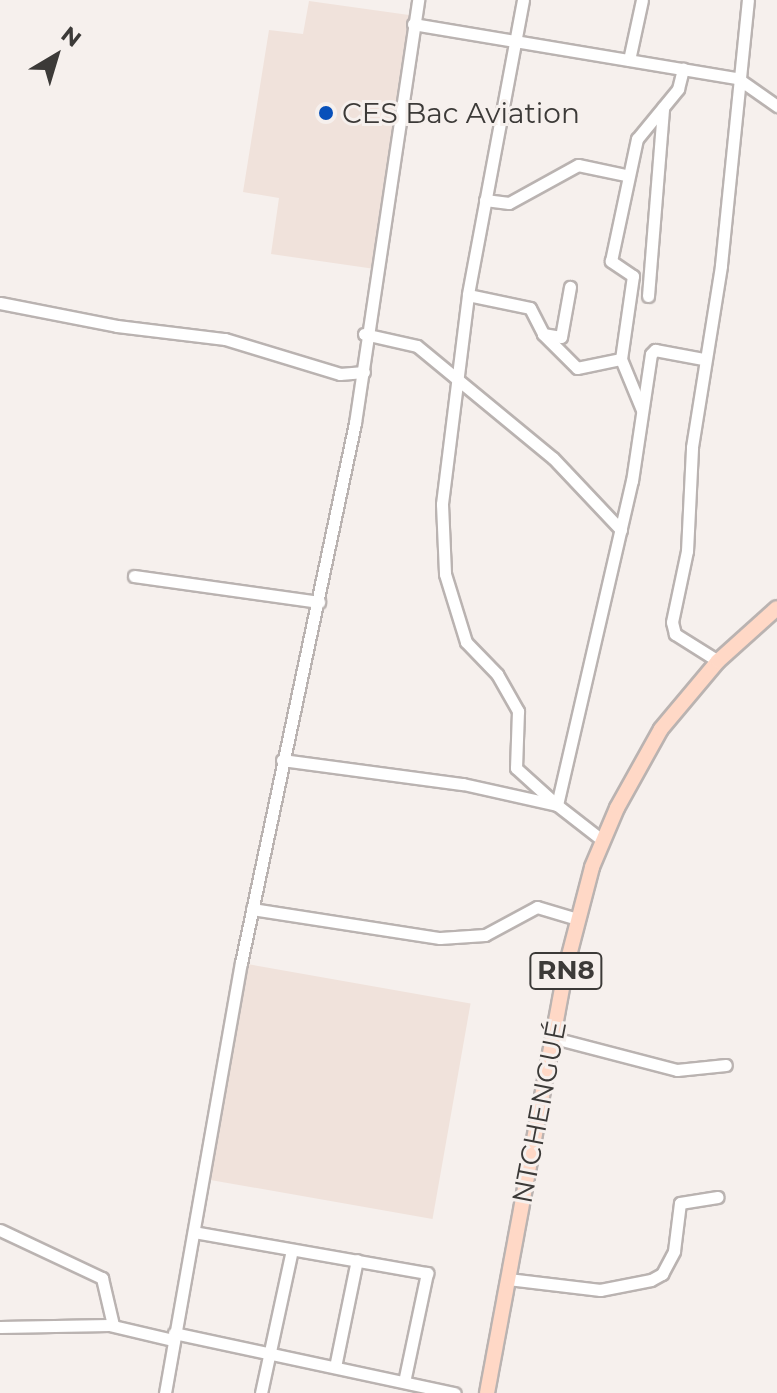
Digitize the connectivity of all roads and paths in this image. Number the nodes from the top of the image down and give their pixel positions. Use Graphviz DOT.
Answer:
graph roads {
  1 [pos="418,0"];
  2 [pos="523,0"];
  3 [pos="642,0"];
  4 [pos="748,0"];
  5 [pos="413,24"];
  6 [pos="514,40"];
  7 [pos="629,60"];
  8 [pos="683,69"];
  9 [pos="737,78"];
  10 [pos="777,106"];
  11 [pos="663,108"];
  12 [pos="626,175"];
  13 [pos="485,200"];
  14 [pos="570,287"];
  15 [pos="468,295"];
  16 [pos="648,296"];
  17 [pos="0,303"];
  18 [pos="364,334"];
  19 [pos="543,334"];
  20 [pos="621,359"];
  21 [pos="703,359"];
  22 [pos="364,372"];
  23 [pos="459,380"];
  24 [pos="642,410"];
  25 [pos="621,530"];
  26 [pos="134,576"];
  27 [pos="319,602"];
  28 [pos="777,608"];
  29 [pos="718,661"];
  30 [pos="282,760"];
  31 [pos="557,805"];
  32 [pos="602,840"];
  33 [pos="252,909"];
  34 [pos="577,919"];
  35 [pos="554,1038"];
  36 [pos="726,1065"];
  37 [pos="718,1197"];
  38 [pos="0,1230"];
  39 [pos="194,1232"];
  40 [pos="292,1250"];
  41 [pos="357,1260"];
  42 [pos="508,1279"];
  43 [pos="113,1325"];
  44 [pos="0,1327"];
  45 [pos="174,1336"];
  46 [pos="272,1353"];
  47 [pos="335,1367"];
  48 [pos="404,1382"];
  49 [pos="165,1393"];
  50 [pos="261,1393"];
  51 [pos="455,1393"];
  52 [pos="487,1393"];
  1 -- 5 [label="street"];
  2 -- 6 [label="street"];
  3 -- 7 [label="street"];
  4 -- 9 [label="street"];
  5 -- 6 [label="street"];
  5 -- 18 [label="street"];
  6 -- 7 [label="street"];
  6 -- 13 [label="street"];
  7 -- 8 [label="street"];
  8 -- 9 [label="street"];
  8 -- 11 [label="street"];
  9 -- 10 [label="street"];
  9 -- 21 [label="street"];
  11 -- 12 [label="street"];
  11 -- 16 [label="street"];
  12 -- 13 [label="street"];
  12 -- 20 [label="street"];
  13 -- 15 [label="street"];
  14 -- 19 [label="street"];
  15 -- 19 [label="street"];
  15 -- 23 [label="street"];
  17 -- 22 [label="street"];
  18 -- 22 [label="street"];
  18 -- 23 [label="street"];
  19 -- 20 [label="street"];
  20 -- 24 [label="street"];
  21 -- 24 [label="street"];
  21 -- 29 [label="street"];
  22 -- 27 [label="street"];
  23 -- 25 [label="street"];
  23 -- 31 [label="street"];
  24 -- 25 [label="street"];
  25 -- 31 [label="street"];
  26 -- 27 [label="street"];
  27 -- 30 [label="street"];
  28 -- 29 [label="main road, NTCHENGUÉ / RN8"];
  29 -- 32 [label="main road, NTCHENGUÉ / RN8"];
  30 -- 31 [label="street"];
  30 -- 33 [label="street"];
  31 -- 32 [label="street"];
  32 -- 34 [label="main road, NTCHENGUÉ / RN8"];
  33 -- 34 [label="street"];
  33 -- 39 [label="street"];
  34 -- 35 [label="main road, NTCHENGUÉ / RN8"];
  35 -- 36 [label="street"];
  35 -- 42 [label="main road, NTCHENGUÉ / RN8"];
  37 -- 42 [label="street"];
  38 -- 43 [label="street"];
  39 -- 40 [label="street"];
  39 -- 45 [label="street"];
  40 -- 41 [label="street"];
  40 -- 46 [label="street"];
  41 -- 47 [label="street"];
  41 -- 48 [label="street"];
  42 -- 52 [label="main road, NTCHENGUÉ / RN8"];
  43 -- 44 [label="street"];
  43 -- 45 [label="street"];
  45 -- 46 [label="street"];
  45 -- 49 [label="street"];
  46 -- 47 [label="street"];
  46 -- 50 [label="street"];
  47 -- 48 [label="street"];
  48 -- 51 [label="street"];
}
